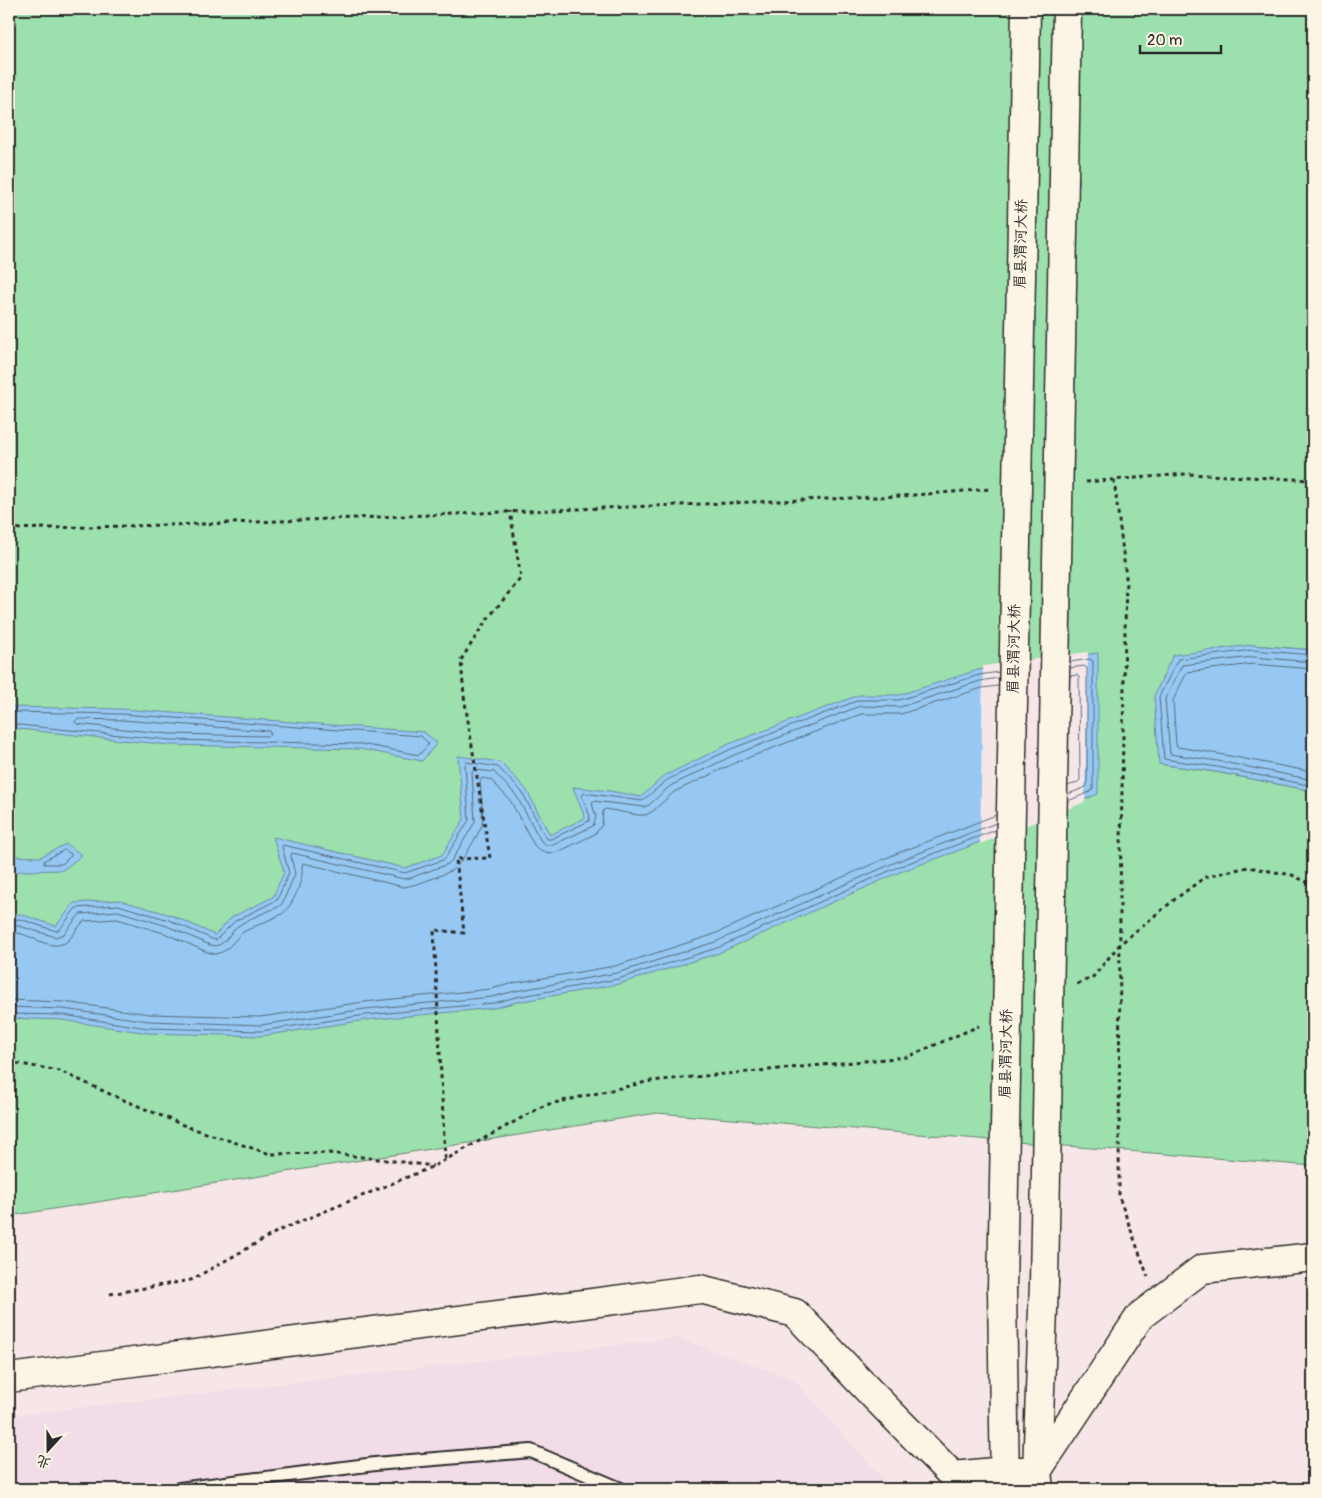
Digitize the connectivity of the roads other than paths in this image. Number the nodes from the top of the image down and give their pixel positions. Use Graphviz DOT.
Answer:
graph roads {
  1 [pos="1026,9"];
  2 [pos="1067,9"];
  3 [pos="1313,1257"];
  4 [pos="9,1378"];
  5 [pos="1005,1480"];
  6 [pos="1038,1480"];
  7 [pos="179,1489"];
  8 [pos="621,1489"];
  1 -- 5 [label="main road, 眉县渭河大桥, bridge"];
  2 -- 6 [label="main road, bridge"];
  3 -- 6 [label="main road"];
  4 -- 5 [label="main road"];
  5 -- 6 [label="main road"];
  7 -- 8 [label="lane"];
}
